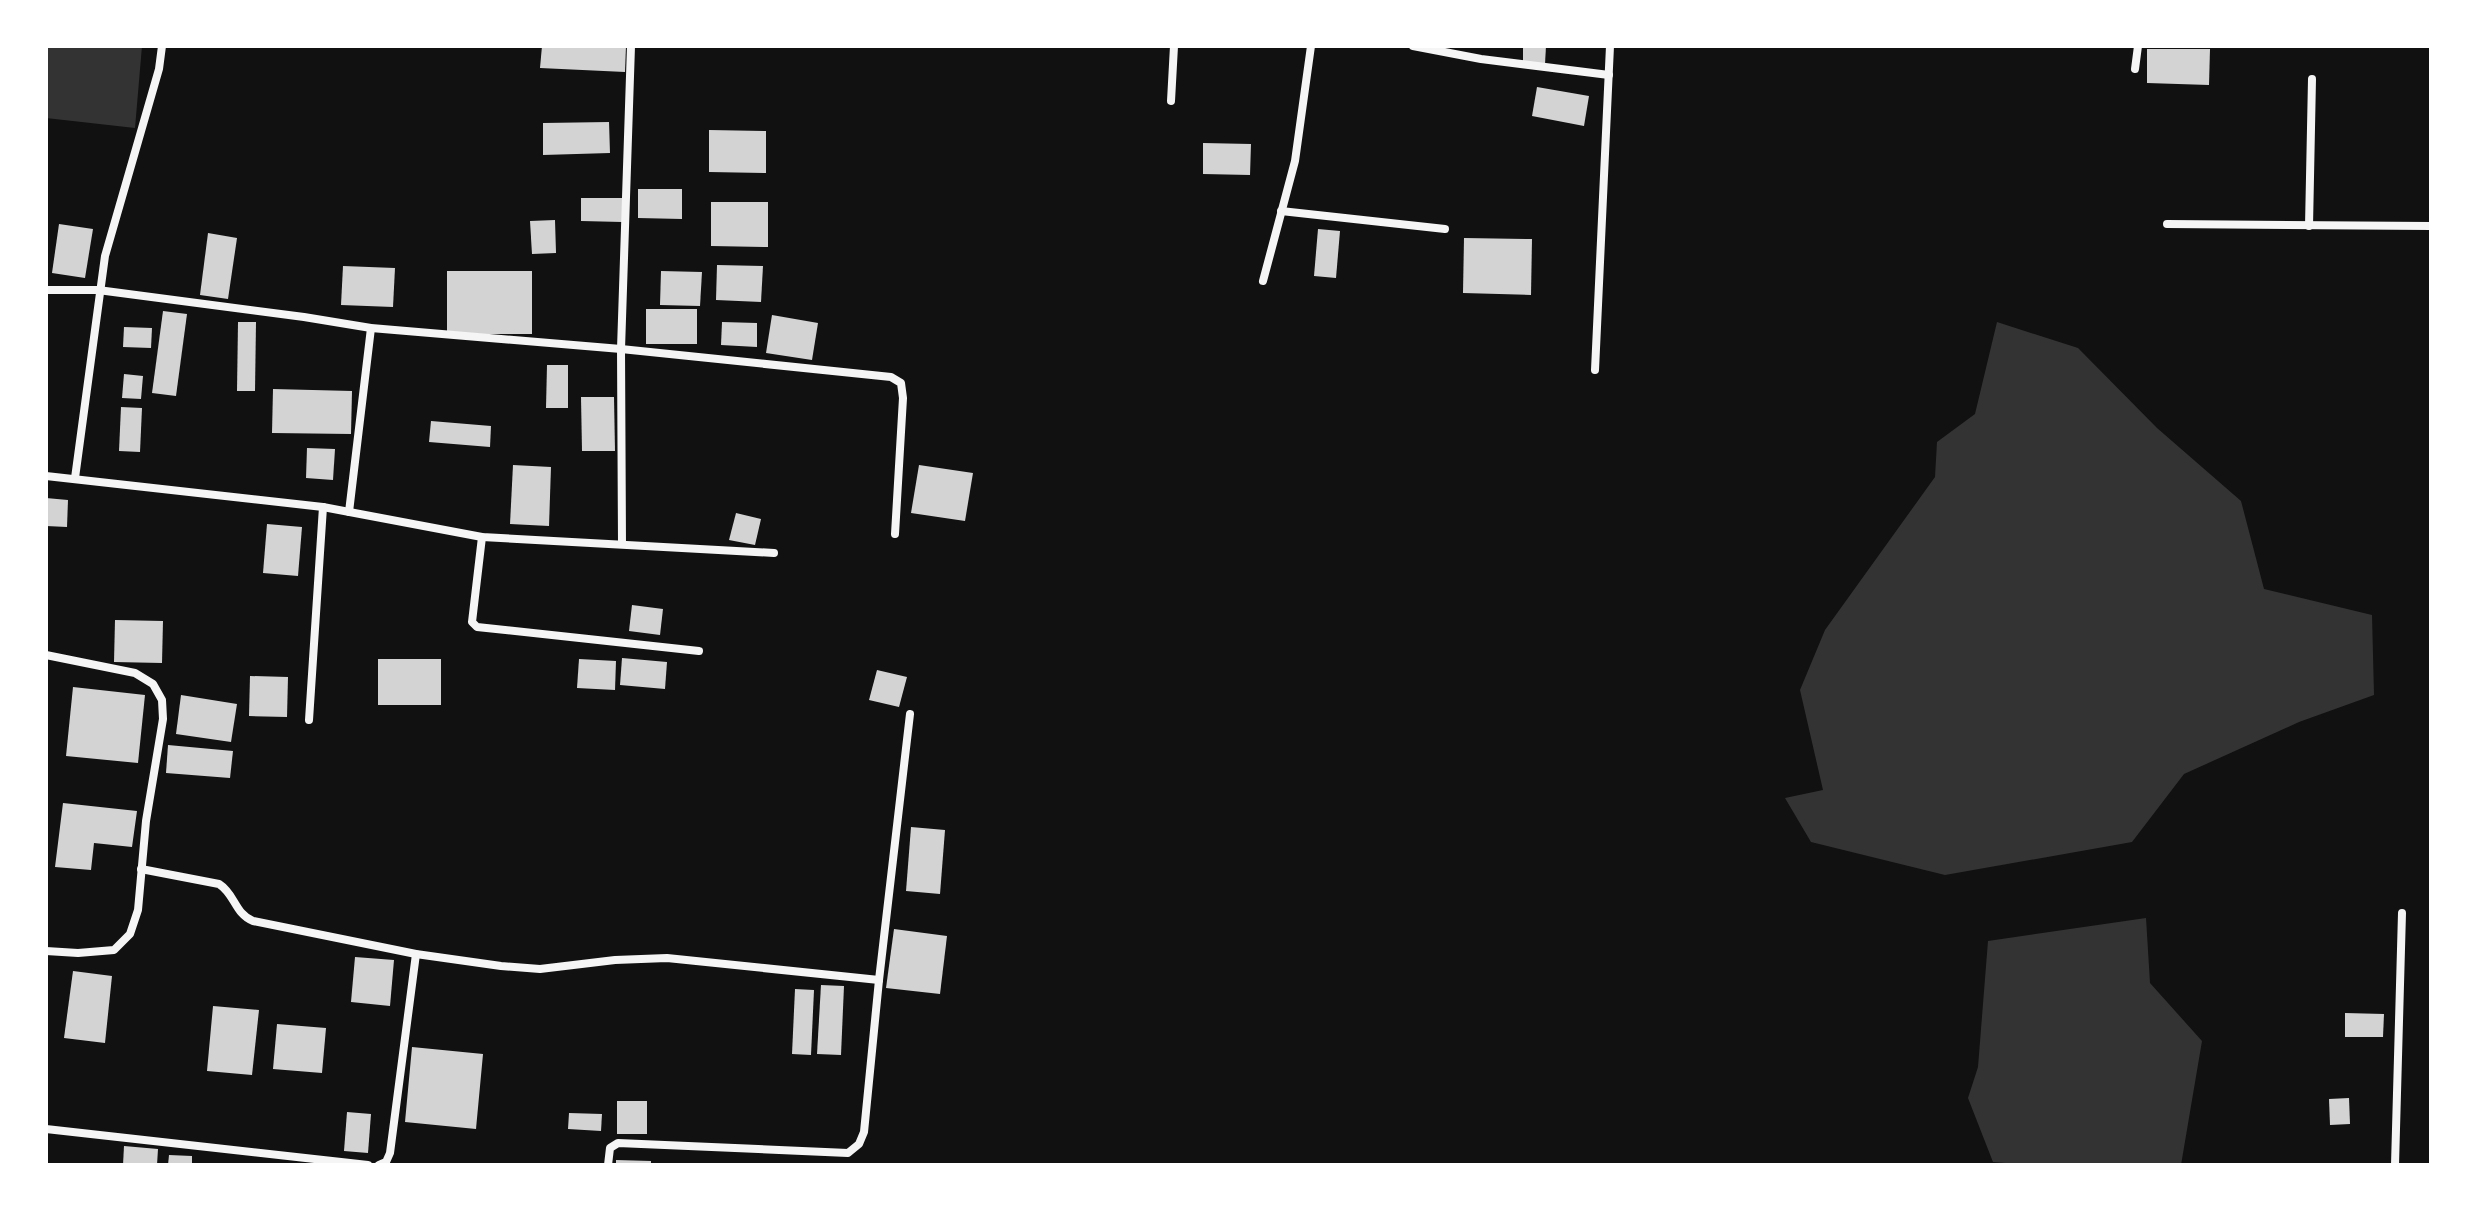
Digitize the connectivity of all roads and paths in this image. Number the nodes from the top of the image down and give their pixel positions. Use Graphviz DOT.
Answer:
graph roads {
  1 [pos="162,46"];
  2 [pos="631,46"];
  3 [pos="1174,46"];
  4 [pos="1311,46"];
  5 [pos="1413,46"];
  6 [pos="1610,46"];
  7 [pos="2138,46"];
  8 [pos="2135,69"];
  9 [pos="1609,75"];
  10 [pos="2312,79"];
  11 [pos="1171,101"];
  12 [pos="1281,211"];
  13 [pos="2167,224"];
  14 [pos="2309,226"];
  15 [pos="2431,226"];
  16 [pos="1445,229"];
  17 [pos="1263,281"];
  18 [pos="46,290"];
  19 [pos="98,290"];
  20 [pos="371,328"];
  21 [pos="621,349"];
  22 [pos="1595,370"];
  23 [pos="46,476"];
  24 [pos="75,478"];
  25 [pos="323,507"];
  26 [pos="349,512"];
  27 [pos="895,534"];
  28 [pos="482,537"];
  29 [pos="622,544"];
  30 [pos="774,553"];
  31 [pos="699,651"];
  32 [pos="46,655"];
  33 [pos="910,714"];
  34 [pos="309,720"];
  35 [pos="141,869"];
  36 [pos="2402,913"];
  37 [pos="46,951"];
  38 [pos="416,954"];
  39 [pos="879,980"];
  40 [pos="46,1129"];
  41 [pos="364,1165"];
  42 [pos="379,1165"];
  43 [pos="608,1165"];
  44 [pos="2395,1165"];
  1 -- 19 [label="street"];
  2 -- 21 [label="street"];
  3 -- 11 [label="street"];
  4 -- 12 [label="street"];
  5 -- 9 [label="street"];
  6 -- 9 [label="street"];
  7 -- 8 [label="street"];
  9 -- 22 [label="street"];
  10 -- 14 [label="street"];
  12 -- 16 [label="street"];
  12 -- 17 [label="street"];
  13 -- 14 [label="street"];
  14 -- 15 [label="street"];
  18 -- 19 [label="street"];
  19 -- 20 [label="street"];
  19 -- 24 [label="street"];
  20 -- 21 [label="street"];
  20 -- 26 [label="street"];
  21 -- 27 [label="street"];
  21 -- 29 [label="street"];
  23 -- 24 [label="street"];
  24 -- 25 [label="street"];
  25 -- 26 [label="street"];
  25 -- 34 [label="street"];
  26 -- 28 [label="street"];
  28 -- 29 [label="street"];
  28 -- 31 [label="street"];
  29 -- 30 [label="street"];
  32 -- 35 [label="street"];
  33 -- 39 [label="street"];
  35 -- 37 [label="street"];
  35 -- 38 [label="street"];
  36 -- 44 [label="street"];
  38 -- 39 [label="street"];
  38 -- 42 [label="street"];
  39 -- 43 [label="street"];
  40 -- 41 [label="street"];
}
